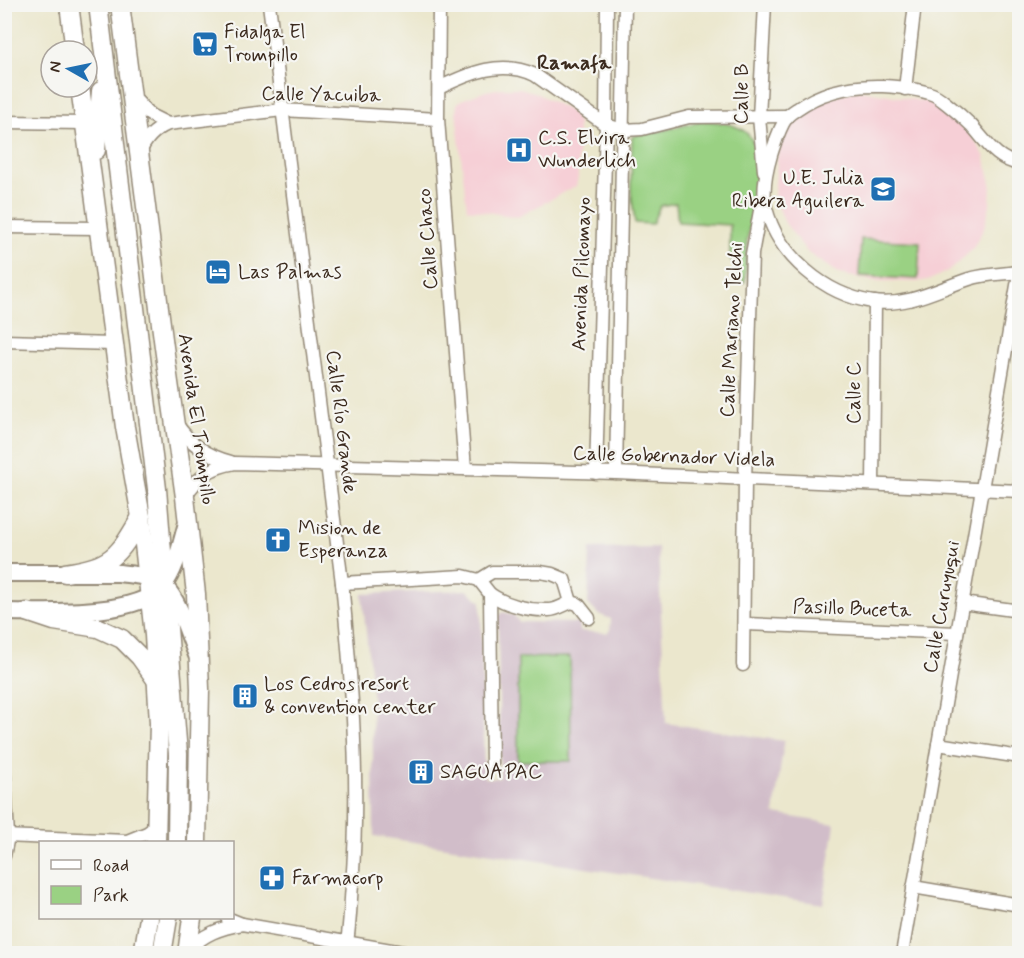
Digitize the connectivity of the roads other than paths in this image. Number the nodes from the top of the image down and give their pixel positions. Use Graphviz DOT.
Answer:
graph roads {
  1 [pos="69,4"];
  2 [pos="98,4"];
  3 [pos="120,4"];
  4 [pos="269,4"];
  5 [pos="439,4"];
  6 [pos="607,4"];
  7 [pos="625,4"];
  8 [pos="765,4"];
  9 [pos="915,4"];
  10 [pos="73,39"];
  11 [pos="105,56"];
  12 [pos="439,87"];
  13 [pos="905,89"];
  14 [pos="131,93"];
  15 [pos="82,99"];
  16 [pos="282,110"];
  17 [pos="787,116"];
  18 [pos="759,117"];
  19 [pos="438,119"];
  20 [pos="4,122"];
  21 [pos="85,123"];
  22 [pos="168,124"];
  23 [pos="606,125"];
  24 [pos="623,130"];
  25 [pos="139,158"];
  26 [pos="1020,164"];
  27 [pos="93,179"];
  28 [pos="765,183"];
  29 [pos="4,227"];
  30 [pos="98,228"];
  31 [pos="1019,270"];
  32 [pos="875,302"];
  33 [pos="4,341"];
  34 [pos="1013,343"];
  35 [pos="113,344"];
  36 [pos="174,419"];
  37 [pos="235,463"];
  38 [pos="327,465"];
  39 [pos="465,469"];
  40 [pos="596,473"];
  41 [pos="616,473"];
  42 [pos="745,480"];
  43 [pos="873,483"];
  44 [pos="982,489"];
  45 [pos="1020,491"];
  46 [pos="185,497"];
  47 [pos="141,517"];
  48 [pos="187,521"];
  49 [pos="13,573"];
  50 [pos="65,573"];
  51 [pos="4,578"];
  52 [pos="479,580"];
  53 [pos="156,582"];
  54 [pos="342,583"];
  55 [pos="490,594"];
  56 [pos="150,598"];
  57 [pos="571,602"];
  58 [pos="962,603"];
  59 [pos="1020,611"];
  60 [pos="4,612"];
  61 [pos="27,612"];
  62 [pos="589,618"];
  63 [pos="745,624"];
  64 [pos="957,633"];
  65 [pos="198,658"];
  66 [pos="743,665"];
  67 [pos="157,682"];
  68 [pos="175,710"];
  69 [pos="938,744"];
  70 [pos="1020,757"];
  71 [pos="4,764"];
  72 [pos="492,766"];
  73 [pos="157,834"];
  74 [pos="6,836"];
  75 [pos="107,841"];
  76 [pos="129,841"];
  77 [pos="177,841"];
  78 [pos="197,841"];
  79 [pos="4,856"];
  80 [pos="914,887"];
  81 [pos="1020,905"];
  82 [pos="148,919"];
  83 [pos="168,919"];
  84 [pos="192,919"];
  85 [pos="229,919"];
  86 [pos="242,924"];
  87 [pos="347,948"];
  88 [pos="188,952"];
  89 [pos="143,954"];
  90 [pos="162,954"];
  91 [pos="414,954"];
  92 [pos="902,954"];
  1 -- 10 [label="main road"];
  2 -- 11 [label="main road"];
  3 -- 14 [label="main road, Avenida El Trompillo"];
  4 -- 16 [label="street, Calle Río Grande"];
  5 -- 12 [label="street, Calle Chaco"];
  6 -- 23 [label="street, Avenida Pilcomayo"];
  7 -- 24 [label="street, Avenida Pilcomayo"];
  8 -- 18 [label="street, Calle B"];
  9 -- 13 [label="street"];
  11 -- 27 [label="main road"];
  11 -- 53 [label="main road"];
  12 -- 19 [label="street, Calle Chaco"];
  12 -- 23 [label="street"];
  13 -- 17 [label="street"];
  13 -- 26 [label="street"];
  14 -- 22 [label="street"];
  14 -- 25 [label="main road, Avenida El Trompillo"];
  15 -- 21 [label="main road"];
  16 -- 19 [label="street, Calle Yacuiba"];
  16 -- 22 [label="street, Calle Yacuiba"];
  16 -- 38 [label="street, Calle Río Grande"];
  17 -- 18 [label="street"];
  17 -- 28 [label="street"];
  18 -- 24 [label="street"];
  18 -- 28 [label="street, Calle B"];
  19 -- 39 [label="street, Calle Chaco"];
  20 -- 21 [label="street"];
  21 -- 27 [label="main road"];
  22 -- 25 [label="street"];
  23 -- 24 [label="street"];
  23 -- 40 [label="street, Avenida Pilcomayo"];
  24 -- 41 [label="street, Avenida Pilcomayo"];
  25 -- 36 [label="main road, Avenida El Trompillo"];
  27 -- 30 [label="main road"];
  28 -- 32 [label="street"];
  28 -- 42 [label="street, Calle Mariano Telchi"];
  29 -- 30 [label="street"];
  30 -- 35 [label="main road"];
  31 -- 32 [label="street"];
  31 -- 34 [label="street, Calle Curuyuqui"];
  32 -- 43 [label="street, Calle C"];
  33 -- 35 [label="street"];
  34 -- 44 [label="street, Calle Curuyuqui"];
  35 -- 47 [label="main road"];
  36 -- 37 [label="street"];
  36 -- 46 [label="main road, Avenida El Trompillo"];
  37 -- 38 [label="street, Calle Gobernador Videla"];
  37 -- 46 [label="street"];
  38 -- 39 [label="street, Calle Gobernador Videla"];
  38 -- 54 [label="street, Calle Río Grande"];
  39 -- 40 [label="street, Calle Gobernador Videla"];
  40 -- 41 [label="street, Calle Gobernador Videla"];
  41 -- 42 [label="street, Calle Gobernador Videla"];
  42 -- 43 [label="street, Calle Gobernador Videla"];
  42 -- 63 [label="street, Calle Mariano Telchi"];
  43 -- 44 [label="street, Calle Gobernador Videla"];
  44 -- 45 [label="street, Calle Gobernador Videla"];
  44 -- 58 [label="street, Calle Curuyuqui"];
  46 -- 48 [label="main road, Avenida El Trompillo"];
  47 -- 50 [label="main road"];
  47 -- 53 [label="main road"];
  48 -- 53 [label="main road"];
  48 -- 65 [label="main road, Avenida El Trompillo"];
  49 -- 50 [label="main road"];
  49 -- 51 [label="main road"];
  50 -- 53 [label="main road"];
  52 -- 54 [label="street"];
  52 -- 55 [label="street"];
  52 -- 57 [label="street"];
  53 -- 56 [label="main road"];
  53 -- 65 [label="main road"];
  53 -- 68 [label="main road"];
  54 -- 87 [label="street, Calle Río Grande"];
  55 -- 57 [label="street"];
  55 -- 72 [label="street"];
  56 -- 61 [label="main road"];
  56 -- 67 [label="main road"];
  57 -- 62 [label="street"];
  58 -- 59 [label="street"];
  58 -- 64 [label="street, Calle Curuyuqui"];
  60 -- 61 [label="main road"];
  61 -- 67 [label="main road"];
  63 -- 64 [label="street, Pasillo Buceta"];
  63 -- 66 [label="street, Calle Mariano Telchi"];
  64 -- 69 [label="street, Calle Curuyuqui"];
  65 -- 78 [label="main road, Avenida El Trompillo"];
  67 -- 68 [label="main road"];
  67 -- 73 [label="main road"];
  68 -- 77 [label="main road"];
  69 -- 70 [label="street"];
  69 -- 80 [label="street, Calle Curuyuqui"];
  71 -- 74 [label="street"];
  73 -- 76 [label="street"];
  74 -- 75 [label="street"];
  74 -- 79 [label="street"];
  80 -- 81 [label="street"];
  80 -- 92 [label="street, Calle Curuyuqui"];
  82 -- 89 [label="main road"];
  83 -- 90 [label="main road"];
  84 -- 88 [label="main road"];
  85 -- 86 [label="street"];
  86 -- 87 [label="street"];
  86 -- 88 [label="street"];
  87 -- 91 [label="street"];
}
